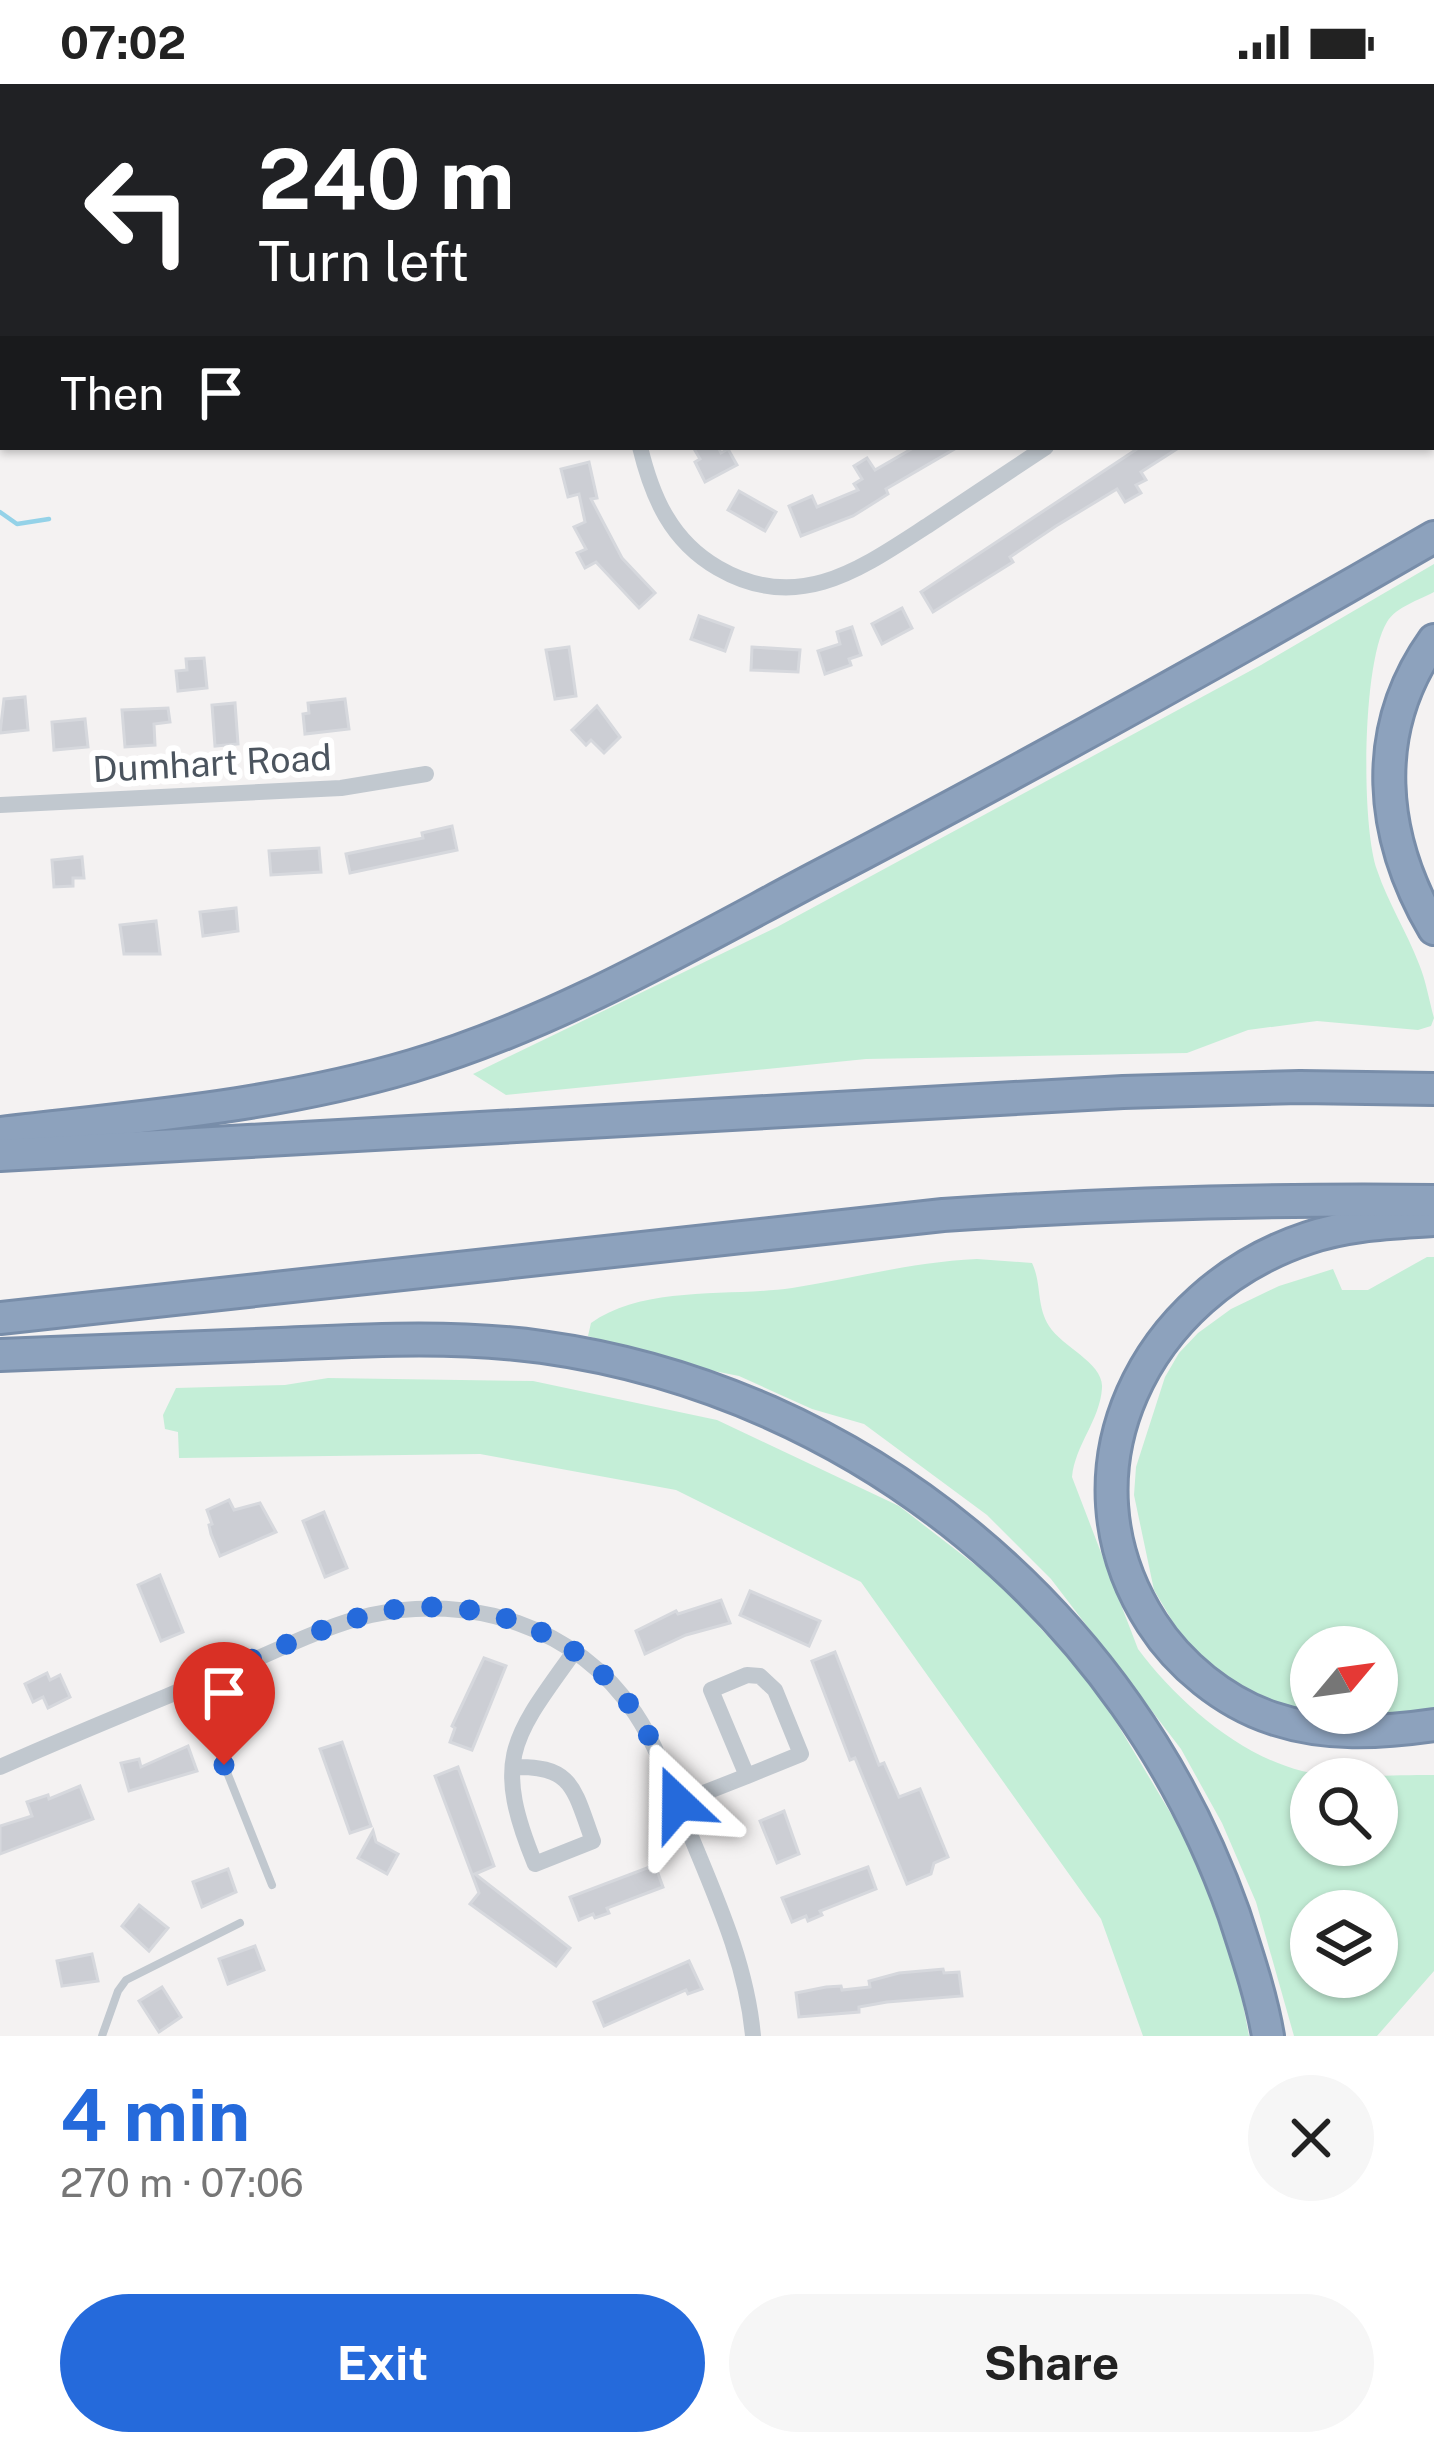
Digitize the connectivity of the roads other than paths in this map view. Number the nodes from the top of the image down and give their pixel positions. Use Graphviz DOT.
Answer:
graph roads {
  1 [pos="641,450"];
  2 [pos="1041,450"];
  3 [pos="1434,537"];
  4 [pos="1434,640"];
  5 [pos="426,774"];
  6 [pos="0,805"];
  7 [pos="1434,929"];
  8 [pos="1434,1089"];
  9 [pos="0,1133"];
  10 [pos="0,1155"];
  11 [pos="1434,1201"];
  12 [pos="1434,1220"];
  13 [pos="0,1318"];
  14 [pos="0,1355"];
  15 [pos="574,1652"];
  16 [pos="192,1685"];
  17 [pos="1434,1725"];
  18 [pos="0,1767"];
  19 [pos="513,1767"];
  20 [pos="747,1776"];
  21 [pos="678,1803"];
  22 [pos="272,1885"];
  23 [pos="240,1923"];
  24 [pos="102,2036"];
  25 [pos="753,2036"];
  26 [pos="1268,2036"];
  1 -- 2 [label="street"];
  3 -- 9 [label="highway"];
  4 -- 7 [label="highway"];
  5 -- 6 [label="street, Dumhart Road"];
  8 -- 10 [label="highway"];
  11 -- 13 [label="highway"];
  12 -- 17 [label="highway"];
  14 -- 26 [label="highway"];
  15 -- 16 [label="street"];
  15 -- 19 [label="street"];
  15 -- 21 [label="street"];
  16 -- 18 [label="street"];
  16 -- 22 [label="lane"];
  19 -- 19 [label="street"];
  20 -- 20 [label="street"];
  20 -- 21 [label="street"];
  21 -- 25 [label="street"];
  23 -- 24 [label="lane"];
}
